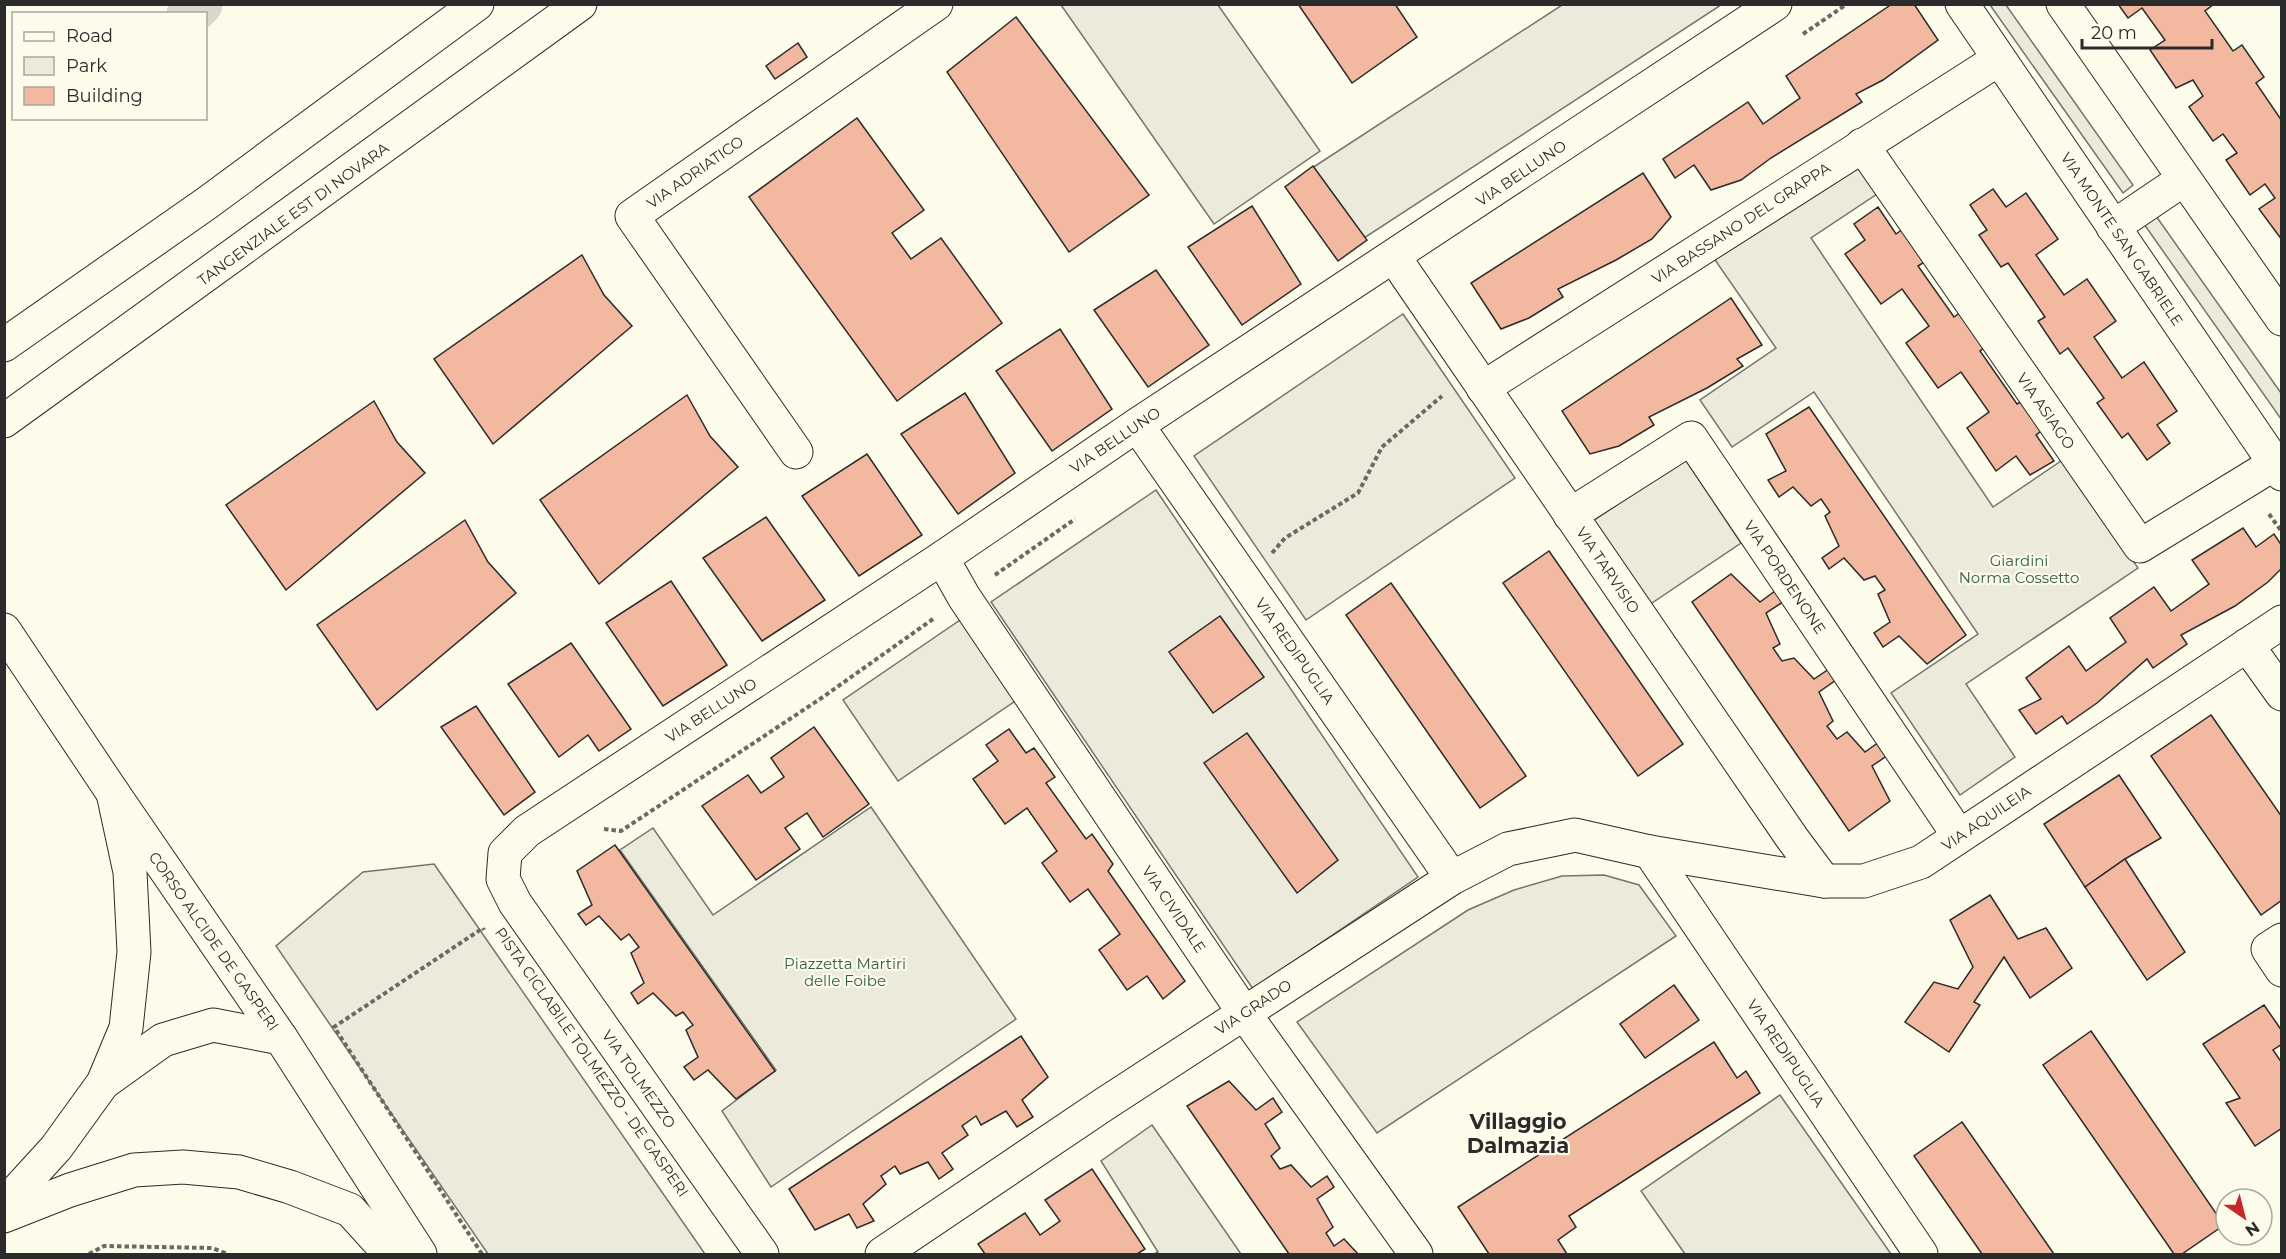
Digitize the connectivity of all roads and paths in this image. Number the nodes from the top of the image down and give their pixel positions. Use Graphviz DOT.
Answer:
graph roads {
  1 [pos="477,4"];
  2 [pos="580,4"];
  3 [pos="936,4"];
  4 [pos="1775,4"];
  5 [pos="1962,4"];
  6 [pos="2063,4"];
  7 [pos="1999,59"];
  8 [pos="1862,145"];
  9 [pos="2184,178"];
  10 [pos="2113,227"];
  11 [pos="1394,257"];
  12 [pos="2282,319"];
  13 [pos="4,345"];
  14 [pos="1483,388"];
  15 [pos="1448,391"];
  16 [pos="4,421"];
  17 [pos="1137,425"];
  18 [pos="796,453"];
  19 [pos="2278,469"];
  20 [pos="1570,515"];
  21 [pos="942,558"];
  22 [pos="1247,583"];
  23 [pos="2282,622"];
  24 [pos="4,630"];
  25 [pos="2247,645"];
  26 [pos="2282,694"];
  27 [pos="113,794"];
  28 [pos="1959,836"];
  29 [pos="1650,852"];
  30 [pos="1452,878"];
  31 [pos="1824,881"];
  32 [pos="515,903"];
  33 [pos="488,935"];
  34 [pos="2282,940"];
  35 [pos="2282,970"];
  36 [pos="1244,1013"];
  37 [pos="281,1038"];
  38 [pos="103,1083"];
  39 [pos="4,1205"];
  40 [pos="4,1216"];
  41 [pos="89,1254"];
  42 [pos="228,1254"];
  43 [pos="390,1254"];
  44 [pos="420,1254"];
  45 [pos="482,1254"];
  46 [pos="762,1254"];
  47 [pos="882,1254"];
  48 [pos="1416,1254"];
  49 [pos="1921,1254"];
  1 -- 13 [label="main road"];
  2 -- 16 [label="main road, TANGENZIALE EST DI NOVARA"];
  3 -- 18 [label="main road, VIA ADRIATICO"];
  4 -- 11 [label="main road, VIA BELLUNO"];
  5 -- 7 [label="main road, VIA MONTE SAN GABRIELE"];
  6 -- 9 [label="main road"];
  7 -- 8 [label="main road, VIA BASSANO DEL GRAPPA"];
  7 -- 10 [label="main road, VIA MONTE SAN GABRIELE"];
  8 -- 14 [label="main road, VIA BASSANO DEL GRAPPA"];
  8 -- 19 [label="main road, VIA ASIAGO"];
  9 -- 10 [label="main road"];
  9 -- 12 [label="main road"];
  10 -- 19 [label="main road, VIA MONTE SAN GABRIELE"];
  11 -- 14 [label="main road, VIA TARVISIO"];
  11 -- 17 [label="main road, VIA BELLUNO"];
  14 -- 20 [label="main road, VIA TARVISIO"];
  15 -- 22 [label="path"];
  17 -- 21 [label="main road, VIA BELLUNO"];
  17 -- 22 [label="main road, VIA REDIPUGLIA"];
  20 -- 28 [label="main road, VIA PORDENONE"];
  20 -- 31 [label="main road, VIA TARVISIO"];
  21 -- 32 [label="main road, VIA BELLUNO"];
  21 -- 36 [label="main road, VIA CIVIDALE"];
  22 -- 30 [label="main road, VIA REDIPUGLIA"];
  23 -- 25 [label="main road, VIA AQUILEIA"];
  24 -- 27 [label="main road, CORSO ALCIDE DE GASPERI"];
  25 -- 26 [label="main road"];
  25 -- 28 [label="main road, VIA AQUILEIA"];
  27 -- 37 [label="main road, CORSO ALCIDE DE GASPERI"];
  27 -- 38 [label="main road"];
  28 -- 31 [label="main road, VIA AQUILEIA"];
  29 -- 30 [label="main road, VIA GRADO"];
  29 -- 31 [label="main road, VIA AQUILEIA"];
  29 -- 49 [label="main road, VIA REDIPUGLIA"];
  30 -- 36 [label="main road, VIA GRADO"];
  32 -- 46 [label="main road, VIA TOLMEZZO"];
  33 -- 45 [label="path, PISTA CICLABILE TOLMEZZO - DE GASPERI"];
  34 -- 35 [label="main road"];
  36 -- 47 [label="main road, VIA GRADO"];
  36 -- 48 [label="main road, VIA CIVIDALE"];
  37 -- 38 [label="main road"];
  37 -- 44 [label="main road, CORSO ALCIDE DE GASPERI"];
  38 -- 39 [label="main road"];
  40 -- 43 [label="main road"];
  41 -- 42 [label="path"];
}
